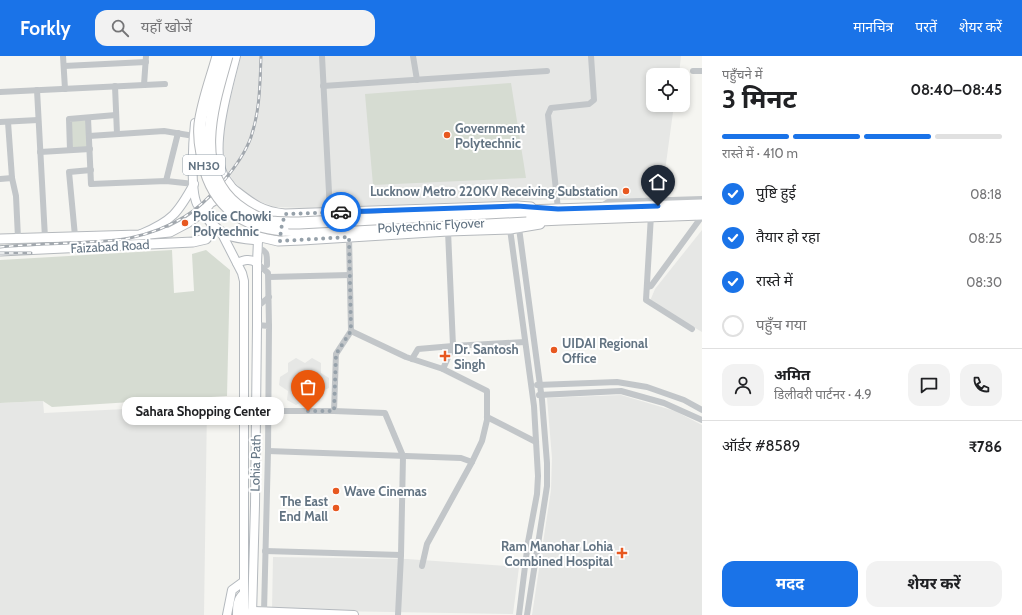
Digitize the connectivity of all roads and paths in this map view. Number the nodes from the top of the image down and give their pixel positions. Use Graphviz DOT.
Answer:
graph roads {
  1 [pos="63,56"];
  2 [pos="102,56"];
  3 [pos="213,56"];
  4 [pos="218,56"];
  5 [pos="227,56"];
  6 [pos="236,56"];
  7 [pos="322,56"];
  8 [pos="413,56"];
  9 [pos="591,56"];
  10 [pos="146,59"];
  11 [pos="101,64"];
  12 [pos="64,66"];
  13 [pos="547,71"];
  14 [pos="693,71"];
  15 [pos="702,71"];
  16 [pos="417,80"];
  17 [pos="165,84"];
  18 [pos="144,85"];
  19 [pos="115,86"];
  20 [pos="323,86"];
  21 [pos="65,89"];
  22 [pos="37,90"];
  23 [pos="0,92"];
  24 [pos="116,115"];
  25 [pos="88,118"];
  26 [pos="38,120"];
  27 [pos="0,122"];
  28 [pos="8,122"];
  29 [pos="178,133"];
  30 [pos="117,134"];
  31 [pos="89,136"];
  32 [pos="194,136"];
  33 [pos="90,149"];
  34 [pos="70,150"];
  35 [pos="40,152"];
  36 [pos="221,166"];
  37 [pos="193,169"];
  38 [pos="91,170"];
  39 [pos="12,178"];
  40 [pos="0,179"];
  41 [pos="166,181"];
  42 [pos="194,184"];
  43 [pos="233,189"];
  44 [pos="702,199"];
  45 [pos="702,205"];
  46 [pos="599,208"];
  47 [pos="204,211"];
  48 [pos="270,212"];
  49 [pos="330,212"];
  50 [pos="285,214"];
  51 [pos="560,214"];
  52 [pos="651,215"];
  53 [pos="527,216"];
  54 [pos="700,217"];
  55 [pos="515,229"];
  56 [pos="218,230"];
  57 [pos="448,231"];
  58 [pos="139,235"];
  59 [pos="75,236"];
  60 [pos="349,237"];
  61 [pos="18,238"];
  62 [pos="44,238"];
  63 [pos="0,239"];
  64 [pos="280,241"];
  65 [pos="259,242"];
  66 [pos="0,251"];
  67 [pos="237,263"];
  68 [pos="257,263"];
  69 [pos="267,265"];
  70 [pos="350,274"];
  71 [pos="269,277"];
  72 [pos="526,280"];
  73 [pos="517,281"];
  74 [pos="647,287"];
  75 [pos="269,296"];
  76 [pos="257,307"];
  77 [pos="269,307"];
  78 [pos="257,325"];
  79 [pos="269,326"];
  80 [pos="692,329"];
  81 [pos="351,331"];
  82 [pos="525,342"];
  83 [pos="453,346"];
  84 [pos="412,359"];
  85 [pos="443,369"];
  86 [pos="584,383"];
  87 [pos="531,385"];
  88 [pos="540,385"];
  89 [pos="584,392"];
  90 [pos="542,395"];
  91 [pos="532,396"];
  92 [pos="702,410"];
  93 [pos="268,411"];
  94 [pos="334,411"];
  95 [pos="487,417"];
  96 [pos="702,420"];
  97 [pos="536,442"];
  98 [pos="268,451"];
  99 [pos="403,456"];
  100 [pos="472,462"];
  101 [pos="535,506"];
  102 [pos="543,510"];
  103 [pos="532,520"];
  104 [pos="265,551"];
  105 [pos="401,555"];
  106 [pos="422,566"];
  107 [pos="243,582"];
  108 [pos="243,593"];
  109 [pos="264,612"];
  110 [pos="252,613"];
  111 [pos="294,614"];
  112 [pos="227,615"];
  113 [pos="236,615"];
  114 [pos="244,615"];
  115 [pos="354,615"];
  116 [pos="398,615"];
  117 [pos="519,615"];
  118 [pos="528,615"];
  1 -- 12 [label="street"];
  2 -- 11 [label="street"];
  3 -- 32 [label="main road"];
  4 -- 53 [label="highway, Polytechnic Flyover / NH30, bridge"];
  5 -- 53 [label="highway, Polytechnic Flyover / NH30, bridge"];
  6 -- 36 [label="main road"];
  7 -- 20 [label="street"];
  8 -- 16 [label="street"];
  9 -- 51 [label="street"];
  10 -- 11 [label="street"];
  10 -- 18 [label="street"];
  11 -- 12 [label="street"];
  12 -- 21 [label="street"];
  13 -- 16 [label="street"];
  14 -- 15 [label="street"];
  16 -- 20 [label="street"];
  17 -- 18 [label="street"];
  18 -- 19 [label="street"];
  19 -- 21 [label="street"];
  19 -- 24 [label="street"];
  20 -- 49 [label="street"];
  21 -- 22 [label="street"];
  22 -- 23 [label="street"];
  22 -- 26 [label="street"];
  24 -- 25 [label="street"];
  24 -- 30 [label="street"];
  25 -- 31 [label="street"];
  25 -- 34 [label="street"];
  26 -- 28 [label="street"];
  26 -- 35 [label="street"];
  27 -- 28 [label="street"];
  28 -- 39 [label="street"];
  29 -- 30 [label="street"];
  29 -- 32 [label="street"];
  29 -- 41 [label="street"];
  30 -- 31 [label="street"];
  31 -- 33 [label="street"];
  32 -- 37 [label="main road"];
  33 -- 34 [label="street"];
  33 -- 38 [label="street"];
  34 -- 35 [label="street"];
  35 -- 62 [label="street"];
  36 -- 37 [label="main road"];
  36 -- 43 [label="main road"];
  37 -- 42 [label="main road"];
  38 -- 41 [label="street"];
  38 -- 59 [label="street"];
  39 -- 40 [label="street"];
  39 -- 61 [label="street"];
  41 -- 42 [label="street"];
  42 -- 47 [label="main road"];
  42 -- 58 [label="main road"];
  43 -- 47 [label="main road, Faizabad Road"];
  43 -- 48 [label="main road"];
  44 -- 46 [label="street"];
  45 -- 46 [label="highway, NH30"];
  46 -- 51 [label="highway, NH30"];
  47 -- 56 [label="main road"];
  47 -- 58 [label="main road, Faizabad Road"];
  48 -- 50 [label="main road"];
  48 -- 65 [label="main road"];
  49 -- 50 [label="main road"];
  49 -- 51 [label="main road"];
  50 -- 64 [label="main road"];
  51 -- 52 [label="highway, NH30"];
  51 -- 53 [label="highway, Polytechnic Flyover / NH30"];
  51 -- 55 [label="main road"];
  52 -- 54 [label="highway, NH30"];
  52 -- 74 [label="street"];
  54 -- 74 [label="street"];
  55 -- 57 [label="main road"];
  55 -- 72 [label="street"];
  55 -- 73 [label="street"];
  56 -- 65 [label="main road"];
  56 -- 66 [label="main road, Faizabad Road"];
  56 -- 67 [label="main road, Lohia Path"];
  57 -- 60 [label="main road"];
  57 -- 83 [label="street"];
  58 -- 59 [label="main road, Faizabad Road"];
  59 -- 62 [label="main road, Faizabad Road"];
  60 -- 64 [label="main road"];
  60 -- 70 [label="street"];
  61 -- 62 [label="main road, Faizabad Road"];
  61 -- 63 [label="main road, Faizabad Road"];
  64 -- 65 [label="main road"];
  65 -- 68 [label="main road, Lohia Path"];
  65 -- 69 [label="street"];
  67 -- 68 [label="main road"];
  67 -- 107 [label="main road, Lohia Path"];
  68 -- 71 [label="street"];
  68 -- 76 [label="main road, Lohia Path"];
  70 -- 71 [label="street"];
  70 -- 81 [label="street"];
  71 -- 75 [label="street"];
  72 -- 73 [label="street"];
  72 -- 88 [label="street"];
  73 -- 82 [label="street"];
  74 -- 80 [label="street"];
  75 -- 76 [label="street"];
  75 -- 77 [label="street"];
  76 -- 77 [label="street"];
  76 -- 78 [label="main road, Lohia Path"];
  77 -- 79 [label="street"];
  78 -- 79 [label="street"];
  78 -- 110 [label="main road, Lohia Path"];
  79 -- 93 [label="street"];
  81 -- 84 [label="street"];
  81 -- 94 [label="street"];
  82 -- 83 [label="street"];
  82 -- 87 [label="street"];
  83 -- 84 [label="street"];
  83 -- 85 [label="street"];
  84 -- 85 [label="street"];
  85 -- 95 [label="street"];
  86 -- 88 [label="street"];
  86 -- 89 [label="street"];
  86 -- 92 [label="street"];
  87 -- 88 [label="street"];
  87 -- 91 [label="street"];
  88 -- 90 [label="street"];
  89 -- 90 [label="street"];
  89 -- 96 [label="street"];
  90 -- 91 [label="street"];
  90 -- 102 [label="street"];
  91 -- 97 [label="street"];
  93 -- 94 [label="street"];
  93 -- 98 [label="street"];
  94 -- 99 [label="street"];
  95 -- 97 [label="street"];
  95 -- 100 [label="street"];
  97 -- 101 [label="street"];
  98 -- 99 [label="street"];
  98 -- 104 [label="street"];
  99 -- 100 [label="street"];
  99 -- 105 [label="street"];
  100 -- 106 [label="street"];
  101 -- 102 [label="street"];
  101 -- 103 [label="street"];
  102 -- 103 [label="street"];
  102 -- 118 [label="street"];
  103 -- 117 [label="street"];
  104 -- 105 [label="street"];
  104 -- 109 [label="street"];
  105 -- 116 [label="street"];
  107 -- 108 [label="main road, Lohia Path"];
  107 -- 112 [label="main road"];
  108 -- 113 [label="main road"];
  108 -- 114 [label="main road, Lohia Path"];
  109 -- 110 [label="main road"];
  109 -- 111 [label="main road"];
  111 -- 115 [label="main road"];
}
